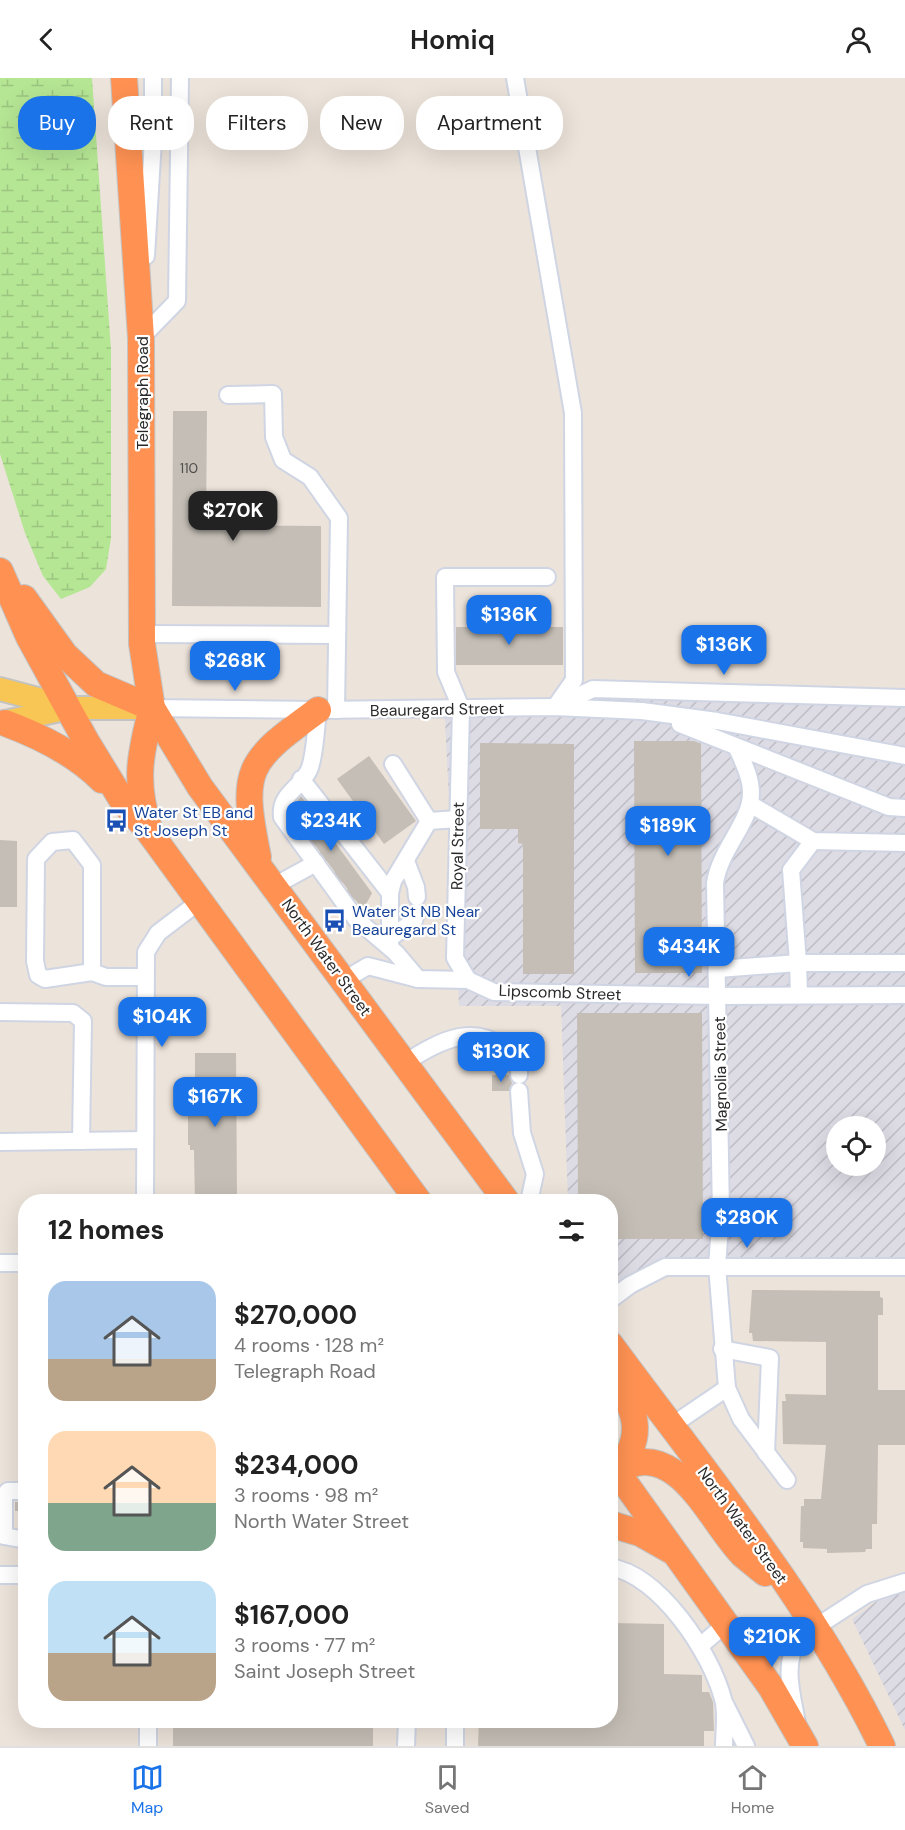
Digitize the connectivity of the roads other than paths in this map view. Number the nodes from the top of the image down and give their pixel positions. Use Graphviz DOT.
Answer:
graph roads {
  1 [pos="124,78"];
  2 [pos="153,78"];
  3 [pos="180,78"];
  4 [pos="515,78"];
  5 [pos="141,338"];
  6 [pos="228,395"];
  7 [pos="0,566"];
  8 [pos="0,571"];
  9 [pos="547,577"];
  10 [pos="142,634"];
  11 [pos="335,634"];
  12 [pos="0,689"];
  13 [pos="905,698"];
  14 [pos="555,707"];
  15 [pos="69,708"];
  16 [pos="152,708"];
  17 [pos="461,708"];
  18 [pos="327,710"];
  19 [pos="642,711"];
  20 [pos="3,723"];
  21 [pos="738,748"];
  22 [pos="905,756"];
  23 [pos="393,764"];
  24 [pos="301,779"];
  25 [pos="122,800"];
  26 [pos="750,804"];
  27 [pos="905,808"];
  28 [pos="458,819"];
  29 [pos="429,820"];
  30 [pos="150,833"];
  31 [pos="813,841"];
  32 [pos="905,843"];
  33 [pos="316,858"];
  34 [pos="406,861"];
  35 [pos="259,864"];
  36 [pos="274,886"];
  37 [pos="390,893"];
  38 [pos="200,902"];
  39 [pos="390,943"];
  40 [pos="798,963"];
  41 [pos="905,963"];
  42 [pos="718,969"];
  43 [pos="92,972"];
  44 [pos="144,977"];
  45 [pos="418,979"];
  46 [pos="344,980"];
  47 [pos="468,980"];
  48 [pos="799,995"];
  49 [pos="905,995"];
  50 [pos="719,996"];
  51 [pos="0,1012"];
  52 [pos="403,1064"];
  53 [pos="145,1140"];
  54 [pos="81,1141"];
  55 [pos="0,1142"];
  56 [pos="145,1194"];
  57 [pos="413,1194"];
  58 [pos="507,1194"];
  59 [pos="517,1194"];
  60 [pos="0,1263"];
  61 [pos="18,1263"];
  62 [pos="717,1266"];
  63 [pos="905,1267"];
  64 [pos="618,1294"];
  65 [pos="722,1348"];
  66 [pos="618,1355"];
  67 [pos="618,1385"];
  68 [pos="727,1388"];
  69 [pos="671,1426"];
  70 [pos="766,1453"];
  71 [pos="618,1465"];
  72 [pos="618,1469"];
  73 [pos="618,1480"];
  74 [pos="787,1480"];
  75 [pos="18,1491"];
  76 [pos="618,1526"];
  77 [pos="18,1539"];
  78 [pos="675,1553"];
  79 [pos="618,1568"];
  80 [pos="0,1575"];
  81 [pos="18,1575"];
  82 [pos="905,1582"];
  83 [pos="796,1598"];
  84 [pos="727,1623"];
  85 [pos="816,1627"];
  86 [pos="700,1646"];
  87 [pos="723,1700"];
  88 [pos="148,1728"];
  89 [pos="407,1728"];
  90 [pos="455,1728"];
  91 [pos="802,1741"];
  92 [pos="148,1746"];
  93 [pos="406,1746"];
  94 [pos="455,1746"];
  95 [pos="724,1746"];
  96 [pos="746,1746"];
  97 [pos="882,1746"];
  1 -- 5 [label="highway"];
  2 -- 5 [label="street, Telegraph Road"];
  3 -- 5 [label="street"];
  4 -- 14 [label="street"];
  5 -- 10 [label="highway, Telegraph Road"];
  6 -- 11 [label="street"];
  7 -- 16 [label="highway"];
  8 -- 15 [label="highway"];
  9 -- 17 [label="street"];
  10 -- 11 [label="street"];
  10 -- 16 [label="highway, Telegraph Road"];
  11 -- 18 [label="street"];
  12 -- 15 [label="main road, Beauregard Street"];
  13 -- 14 [label="street"];
  14 -- 17 [label="street, Beauregard Street"];
  14 -- 19 [label="street, Beauregard Street"];
  15 -- 16 [label="main road, Beauregard Street"];
  15 -- 20 [label="main road, Beauregard Street"];
  15 -- 25 [label="highway"];
  16 -- 18 [label="street, Beauregard Street"];
  16 -- 30 [label="highway"];
  16 -- 35 [label="highway, North Water Street"];
  17 -- 18 [label="street, Beauregard Street"];
  17 -- 28 [label="street, Royal Street"];
  18 -- 24 [label="street"];
  18 -- 35 [label="highway"];
  19 -- 21 [label="street"];
  19 -- 22 [label="street, Beauregard Street"];
  20 -- 25 [label="highway"];
  21 -- 26 [label="street"];
  21 -- 27 [label="street"];
  23 -- 29 [label="street"];
  24 -- 33 [label="street"];
  24 -- 37 [label="street"];
  25 -- 30 [label="highway"];
  26 -- 31 [label="street"];
  26 -- 42 [label="street, Magnolia Street"];
  28 -- 29 [label="street"];
  28 -- 47 [label="street, Royal Street"];
  29 -- 34 [label="street"];
  30 -- 38 [label="highway"];
  31 -- 32 [label="street"];
  31 -- 40 [label="street"];
  33 -- 36 [label="street"];
  33 -- 39 [label="street"];
  34 -- 37 [label="street"];
  34 -- 39 [label="street"];
  35 -- 36 [label="highway, North Water Street"];
  36 -- 46 [label="highway, North Water Street"];
  37 -- 39 [label="street"];
  38 -- 44 [label="street"];
  38 -- 57 [label="highway"];
  39 -- 45 [label="street"];
  40 -- 41 [label="street"];
  40 -- 42 [label="street"];
  40 -- 48 [label="street"];
  42 -- 50 [label="street, Magnolia Street"];
  43 -- 43 [label="street"];
  43 -- 44 [label="street"];
  44 -- 53 [label="street"];
  45 -- 46 [label="street"];
  45 -- 47 [label="street"];
  46 -- 52 [label="highway, North Water Street"];
  47 -- 50 [label="street, Lipscomb Street"];
  48 -- 49 [label="street, Lipscomb Street"];
  48 -- 50 [label="street, Lipscomb Street"];
  50 -- 62 [label="street, Magnolia Street"];
  51 -- 54 [label="street"];
  52 -- 58 [label="highway, North Water Street"];
  52 -- 59 [label="street"];
  53 -- 54 [label="street"];
  53 -- 56 [label="street"];
  54 -- 55 [label="street"];
  60 -- 61 [label="street"];
  62 -- 63 [label="street"];
  62 -- 64 [label="street"];
  62 -- 65 [label="street, Magnolia Street"];
  65 -- 68 [label="street, Magnolia Street"];
  65 -- 70 [label="street"];
  66 -- 69 [label="highway, North Water Street"];
  67 -- 71 [label="highway"];
  68 -- 69 [label="street"];
  68 -- 70 [label="street, Magnolia Street"];
  69 -- 83 [label="highway, North Water Street"];
  70 -- 74 [label="street, Magnolia Street"];
  72 -- 83 [label="highway"];
  73 -- 78 [label="highway"];
  75 -- 77 [label="street"];
  76 -- 78 [label="highway"];
  78 -- 84 [label="highway"];
  79 -- 86 [label="street"];
  80 -- 81 [label="street"];
  82 -- 85 [label="street"];
  83 -- 85 [label="highway, North Water Street"];
  84 -- 86 [label="street"];
  84 -- 91 [label="highway"];
  85 -- 91 [label="street"];
  85 -- 97 [label="highway, North Water Street"];
  86 -- 87 [label="street"];
  87 -- 95 [label="street"];
  87 -- 96 [label="street"];
  88 -- 92 [label="street"];
  89 -- 93 [label="street"];
  90 -- 94 [label="street"];
}
